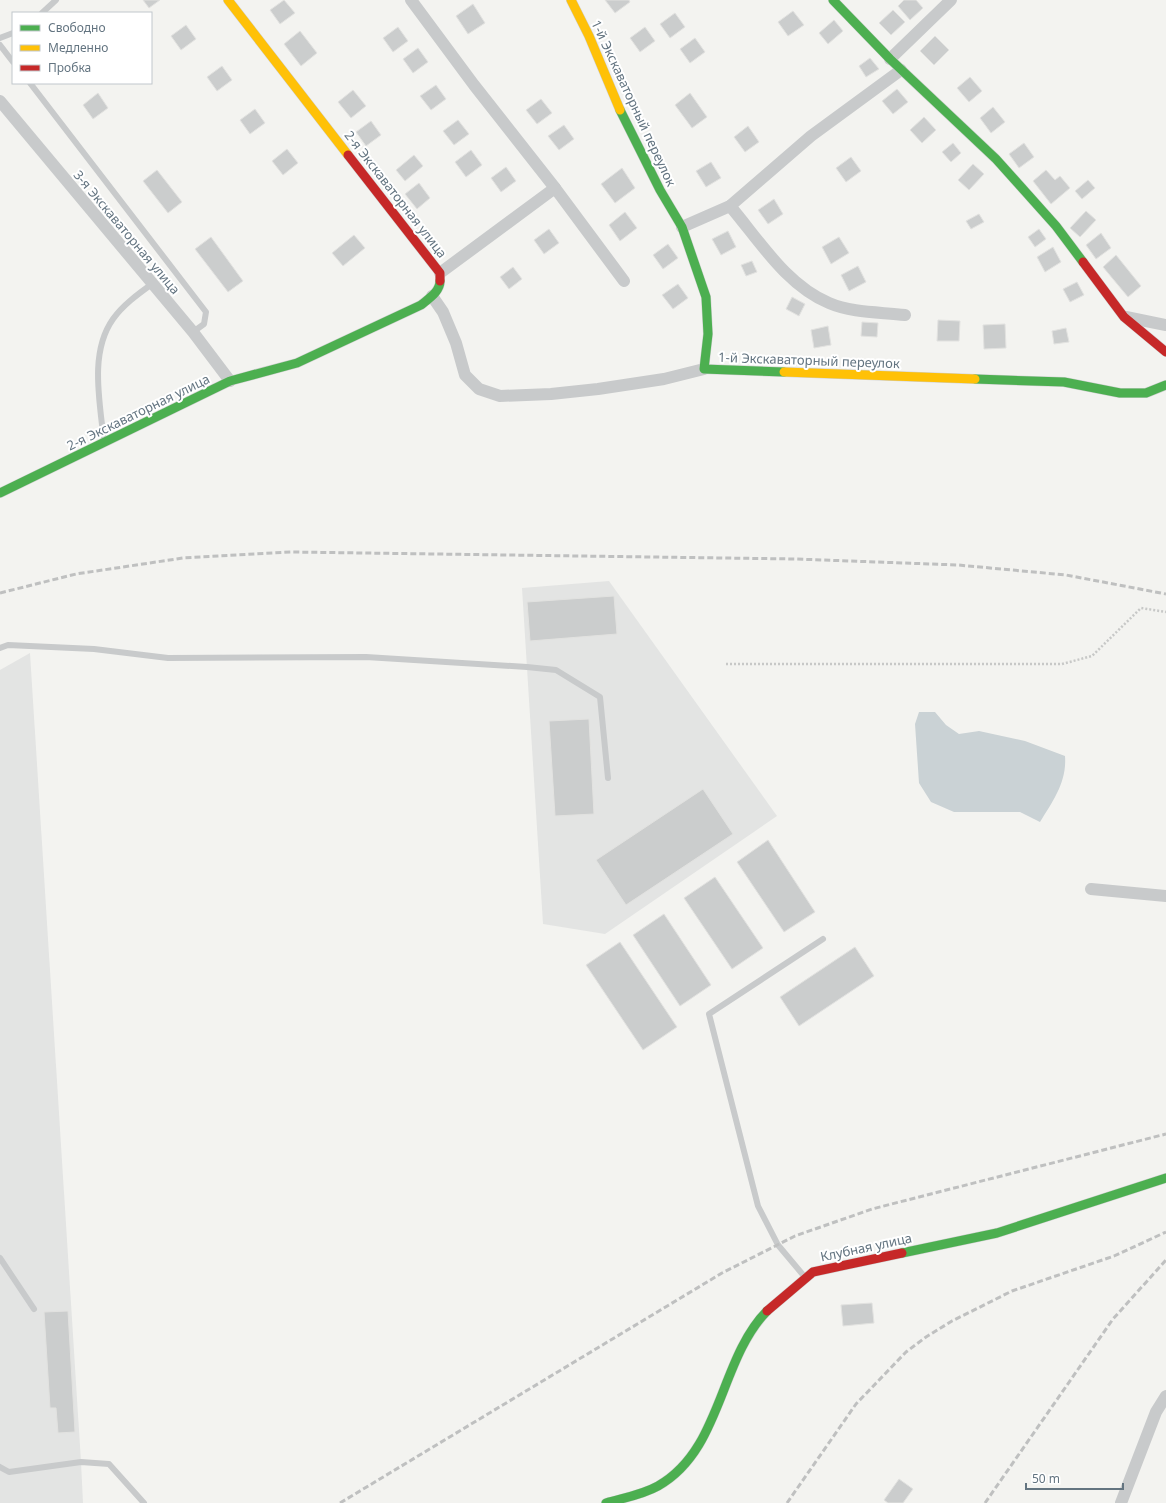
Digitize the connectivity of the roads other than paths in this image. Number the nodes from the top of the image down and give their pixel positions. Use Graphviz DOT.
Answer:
graph roads {
  1 [pos="56,0"];
  2 [pos="228,0"];
  3 [pos="411,0"];
  4 [pos="571,0"];
  5 [pos="833,0"];
  6 [pos="951,0"];
  7 [pos="43,12"];
  8 [pos="12,33"];
  9 [pos="0,38"];
  10 [pos="0,45"];
  11 [pos="890,59"];
  12 [pos="12,61"];
  13 [pos="901,70"];
  14 [pos="31,84"];
  15 [pos="0,101"];
  16 [pos="555,188"];
  17 [pos="730,206"];
  18 [pos="682,227"];
  19 [pos="440,273"];
  20 [pos="624,281"];
  21 [pos="152,284"];
  22 [pos="432,296"];
  23 [pos="904,315"];
  24 [pos="1124,317"];
  25 [pos="1166,325"];
  26 [pos="193,332"];
  27 [pos="1166,352"];
  28 [pos="704,369"];
  29 [pos="230,381"];
  30 [pos="1166,384"];
  31 [pos="104,444"];
  32 [pos="0,493"];
  33 [pos="0,648"];
  34 [pos="608,778"];
  35 [pos="1092,889"];
  36 [pos="1166,896"];
  37 [pos="823,938"];
  38 [pos="1166,1178"];
  39 [pos="0,1258"];
  40 [pos="805,1278"];
  41 [pos="34,1309"];
  42 [pos="1166,1396"];
  43 [pos="0,1467"];
  44 [pos="144,1503"];
  45 [pos="606,1503"];
  46 [pos="1121,1503"];
  1 -- 7 [label="lane"];
  2 -- 19 [label="street, 2-я Экскаваторная улица"];
  3 -- 16 [label="street"];
  4 -- 18 [label="street, 1-й Экскаваторный переулок"];
  5 -- 11 [label="street"];
  6 -- 11 [label="street"];
  8 -- 9 [label="lane"];
  10 -- 12 [label="lane"];
  11 -- 13 [label="street"];
  13 -- 17 [label="street"];
  13 -- 24 [label="street"];
  14 -- 26 [label="lane"];
  15 -- 21 [label="street, 3-я Экскаваторная улица"];
  16 -- 19 [label="street"];
  16 -- 20 [label="street"];
  17 -- 18 [label="street"];
  17 -- 23 [label="street"];
  18 -- 28 [label="street, 1-й Экскаваторный переулок"];
  19 -- 22 [label="street, 2-я Экскаваторная улица"];
  21 -- 26 [label="street, 3-я Экскаваторная улица"];
  21 -- 31 [label="lane"];
  22 -- 28 [label="street"];
  22 -- 29 [label="street, 2-я Экскаваторная улица"];
  24 -- 25 [label="street"];
  24 -- 27 [label="street"];
  26 -- 29 [label="street, 3-я Экскаваторная улица"];
  28 -- 30 [label="street, 1-й Экскаваторный переулок"];
  29 -- 31 [label="street, 2-я Экскаваторная улица"];
  31 -- 32 [label="street, 2-я Экскаваторная улица"];
  33 -- 34 [label="lane"];
  35 -- 36 [label="street"];
  37 -- 40 [label="lane"];
  38 -- 40 [label="street, Клубная улица"];
  39 -- 41 [label="lane"];
  40 -- 45 [label="street, Клубная улица"];
  42 -- 46 [label="street"];
  43 -- 44 [label="lane"];
}
